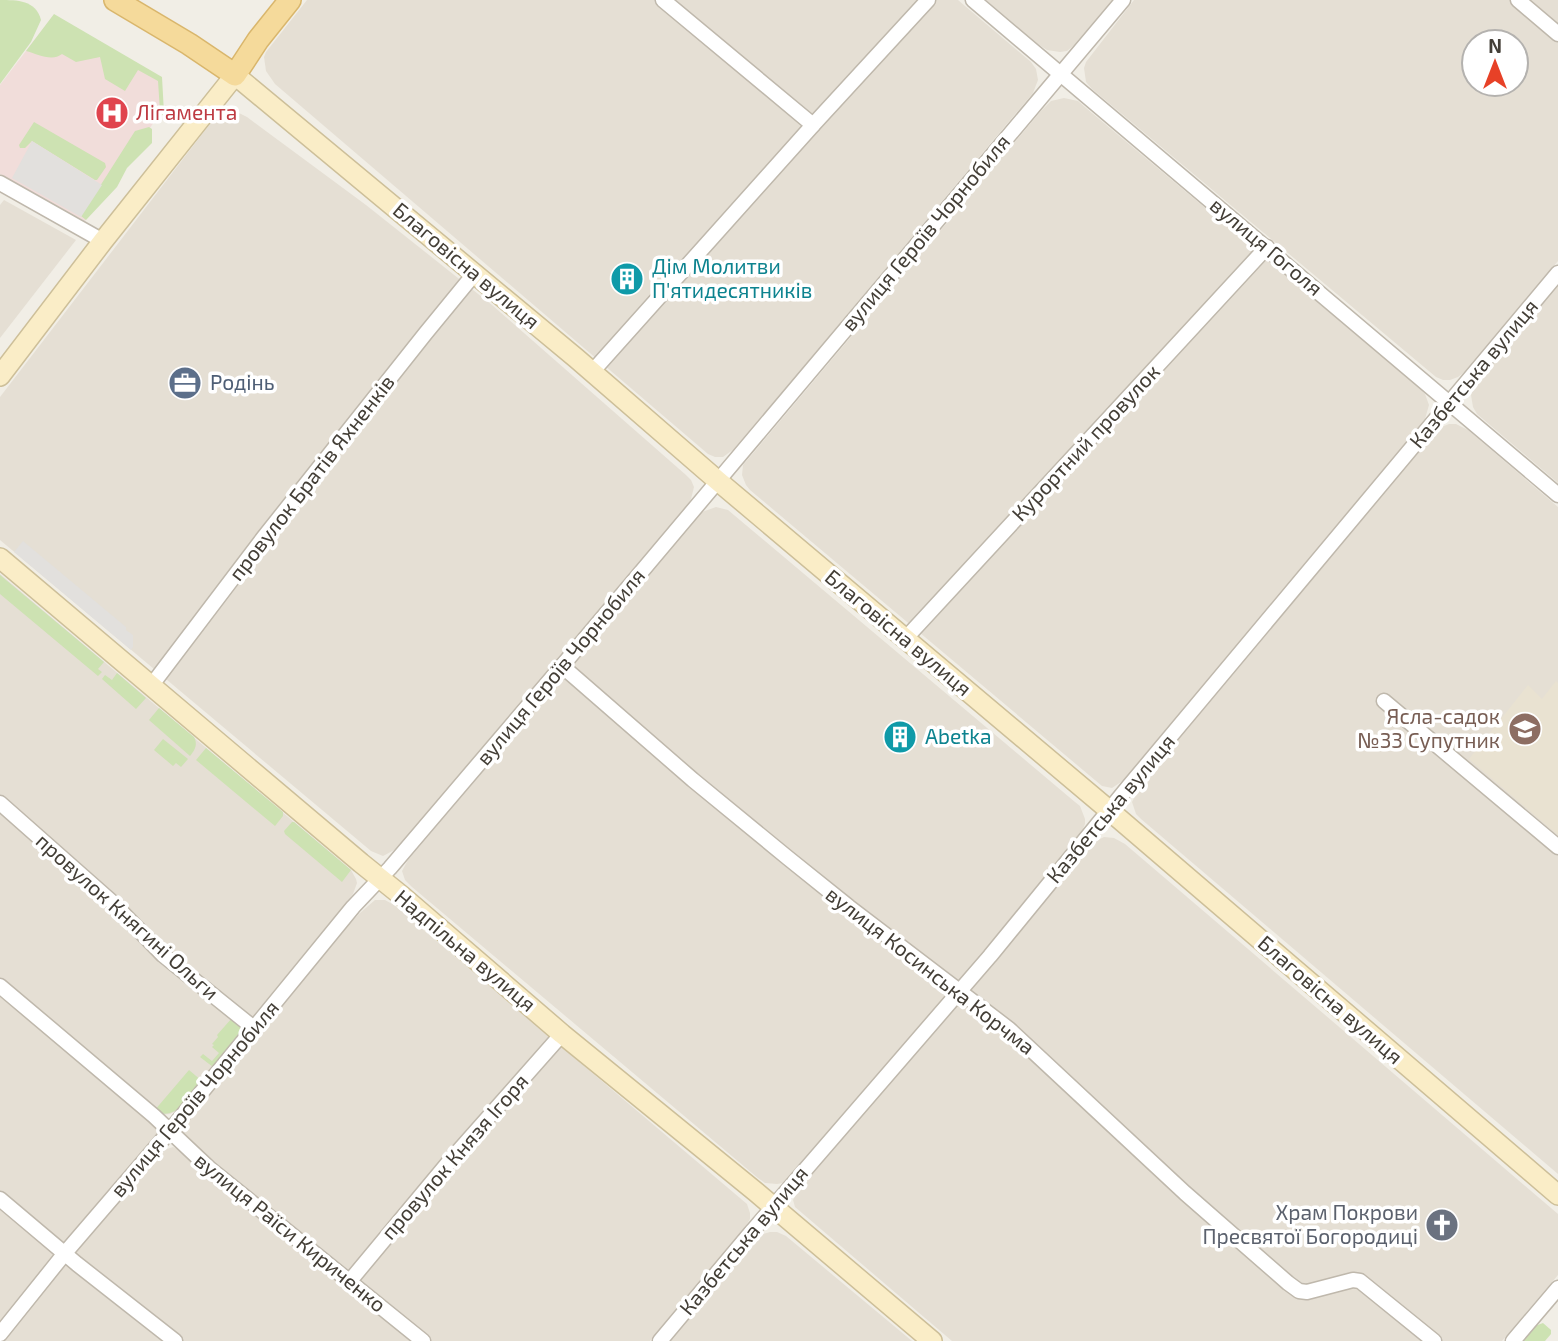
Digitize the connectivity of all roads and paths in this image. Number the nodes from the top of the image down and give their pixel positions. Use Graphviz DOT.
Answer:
graph roads {
  1 [pos="115,0"];
  2 [pos="290,0"];
  3 [pos="663,0"];
  4 [pos="928,0"];
  5 [pos="973,0"];
  6 [pos="1123,0"];
  7 [pos="1518,0"];
  8 [pos="1558,34"];
  9 [pos="1061,74"];
  10 [pos="235,75"];
  11 [pos="813,125"];
  12 [pos="0,183"];
  13 [pos="103,241"];
  14 [pos="1266,247"];
  15 [pos="475,273"];
  16 [pos="1558,273"];
  17 [pos="592,372"];
  18 [pos="0,376"];
  19 [pos="1450,402"];
  20 [pos="718,481"];
  21 [pos="1558,495"];
  22 [pos="0,558"];
  23 [pos="905,639"];
  24 [pos="562,666"];
  25 [pos="151,685"];
  26 [pos="1384,701"];
  27 [pos="0,803"];
  28 [pos="1110,811"];
  29 [pos="1558,847"];
  30 [pos="380,879"];
  31 [pos="0,986"];
  32 [pos="960,991"];
  33 [pos="255,1029"];
  34 [pos="562,1034"];
  35 [pos="169,1132"];
  36 [pos="1558,1195"];
  37 [pos="0,1199"];
  38 [pos="773,1207"];
  39 [pos="65,1253"];
  40 [pos="349,1282"];
  41 [pos="1558,1288"];
  42 [pos="0,1334"];
  43 [pos="175,1341"];
  44 [pos="423,1341"];
  45 [pos="660,1341"];
  46 [pos="932,1341"];
  47 [pos="1434,1341"];
  48 [pos="1513,1341"];
  1 -- 10 [label="main road"];
  2 -- 10 [label="main road"];
  3 -- 11 [label="street"];
  4 -- 11 [label="street"];
  5 -- 9 [label="street, вулиця Гоголя"];
  6 -- 9 [label="street, вулиця Героїв Чорнобиля"];
  7 -- 8 [label="street"];
  9 -- 14 [label="street, вулиця Гоголя"];
  9 -- 20 [label="street, вулиця Героїв Чорнобиля"];
  10 -- 13 [label="main road"];
  10 -- 15 [label="main road, Благовісна вулиця"];
  11 -- 17 [label="street"];
  12 -- 13 [label="street"];
  13 -- 18 [label="main road"];
  14 -- 19 [label="street, вулиця Гоголя"];
  14 -- 23 [label="street, Курортний провулок"];
  15 -- 17 [label="main road, Благовісна вулиця"];
  15 -- 25 [label="street, провулок Братів Яхненків"];
  16 -- 19 [label="street, Казбетська вулиця"];
  17 -- 20 [label="main road, Благовісна вулиця"];
  19 -- 21 [label="street, вулиця Гоголя"];
  19 -- 28 [label="street, Казбетська вулиця"];
  20 -- 23 [label="main road, Благовісна вулиця"];
  20 -- 24 [label="street, вулиця Героїв Чорнобиля"];
  22 -- 25 [label="main road, Надпільна вулиця"];
  23 -- 28 [label="main road, Благовісна вулиця"];
  24 -- 30 [label="street, вулиця Героїв Чорнобиля"];
  24 -- 32 [label="street, вулиця Косинська Корчма"];
  25 -- 30 [label="main road, Надпільна вулиця"];
  26 -- 29 [label="street"];
  27 -- 33 [label="street, провулок Княгині Ольги"];
  28 -- 32 [label="street, Казбетська вулиця"];
  28 -- 36 [label="main road, Благовісна вулиця"];
  30 -- 33 [label="street, вулиця Героїв Чорнобиля"];
  30 -- 34 [label="main road, Надпільна вулиця"];
  31 -- 35 [label="street, вулиця Раїси Кириченко"];
  32 -- 38 [label="street, Казбетська вулиця"];
  32 -- 47 [label="street, вулиця Косинська Корчма"];
  33 -- 35 [label="street, вулиця Героїв Чорнобиля"];
  34 -- 38 [label="main road, Надпільна вулиця"];
  34 -- 40 [label="street, провулок Князя Ігоря"];
  35 -- 39 [label="street, вулиця Героїв Чорнобиля"];
  35 -- 40 [label="street, вулиця Раїси Кириченко"];
  37 -- 39 [label="street"];
  38 -- 45 [label="street, Казбетська вулиця"];
  38 -- 46 [label="main road, Надпільна вулиця"];
  39 -- 42 [label="street, вулиця Героїв Чорнобиля"];
  39 -- 43 [label="street"];
  40 -- 44 [label="street, вулиця Раїси Кириченко"];
  41 -- 48 [label="street"];
}
